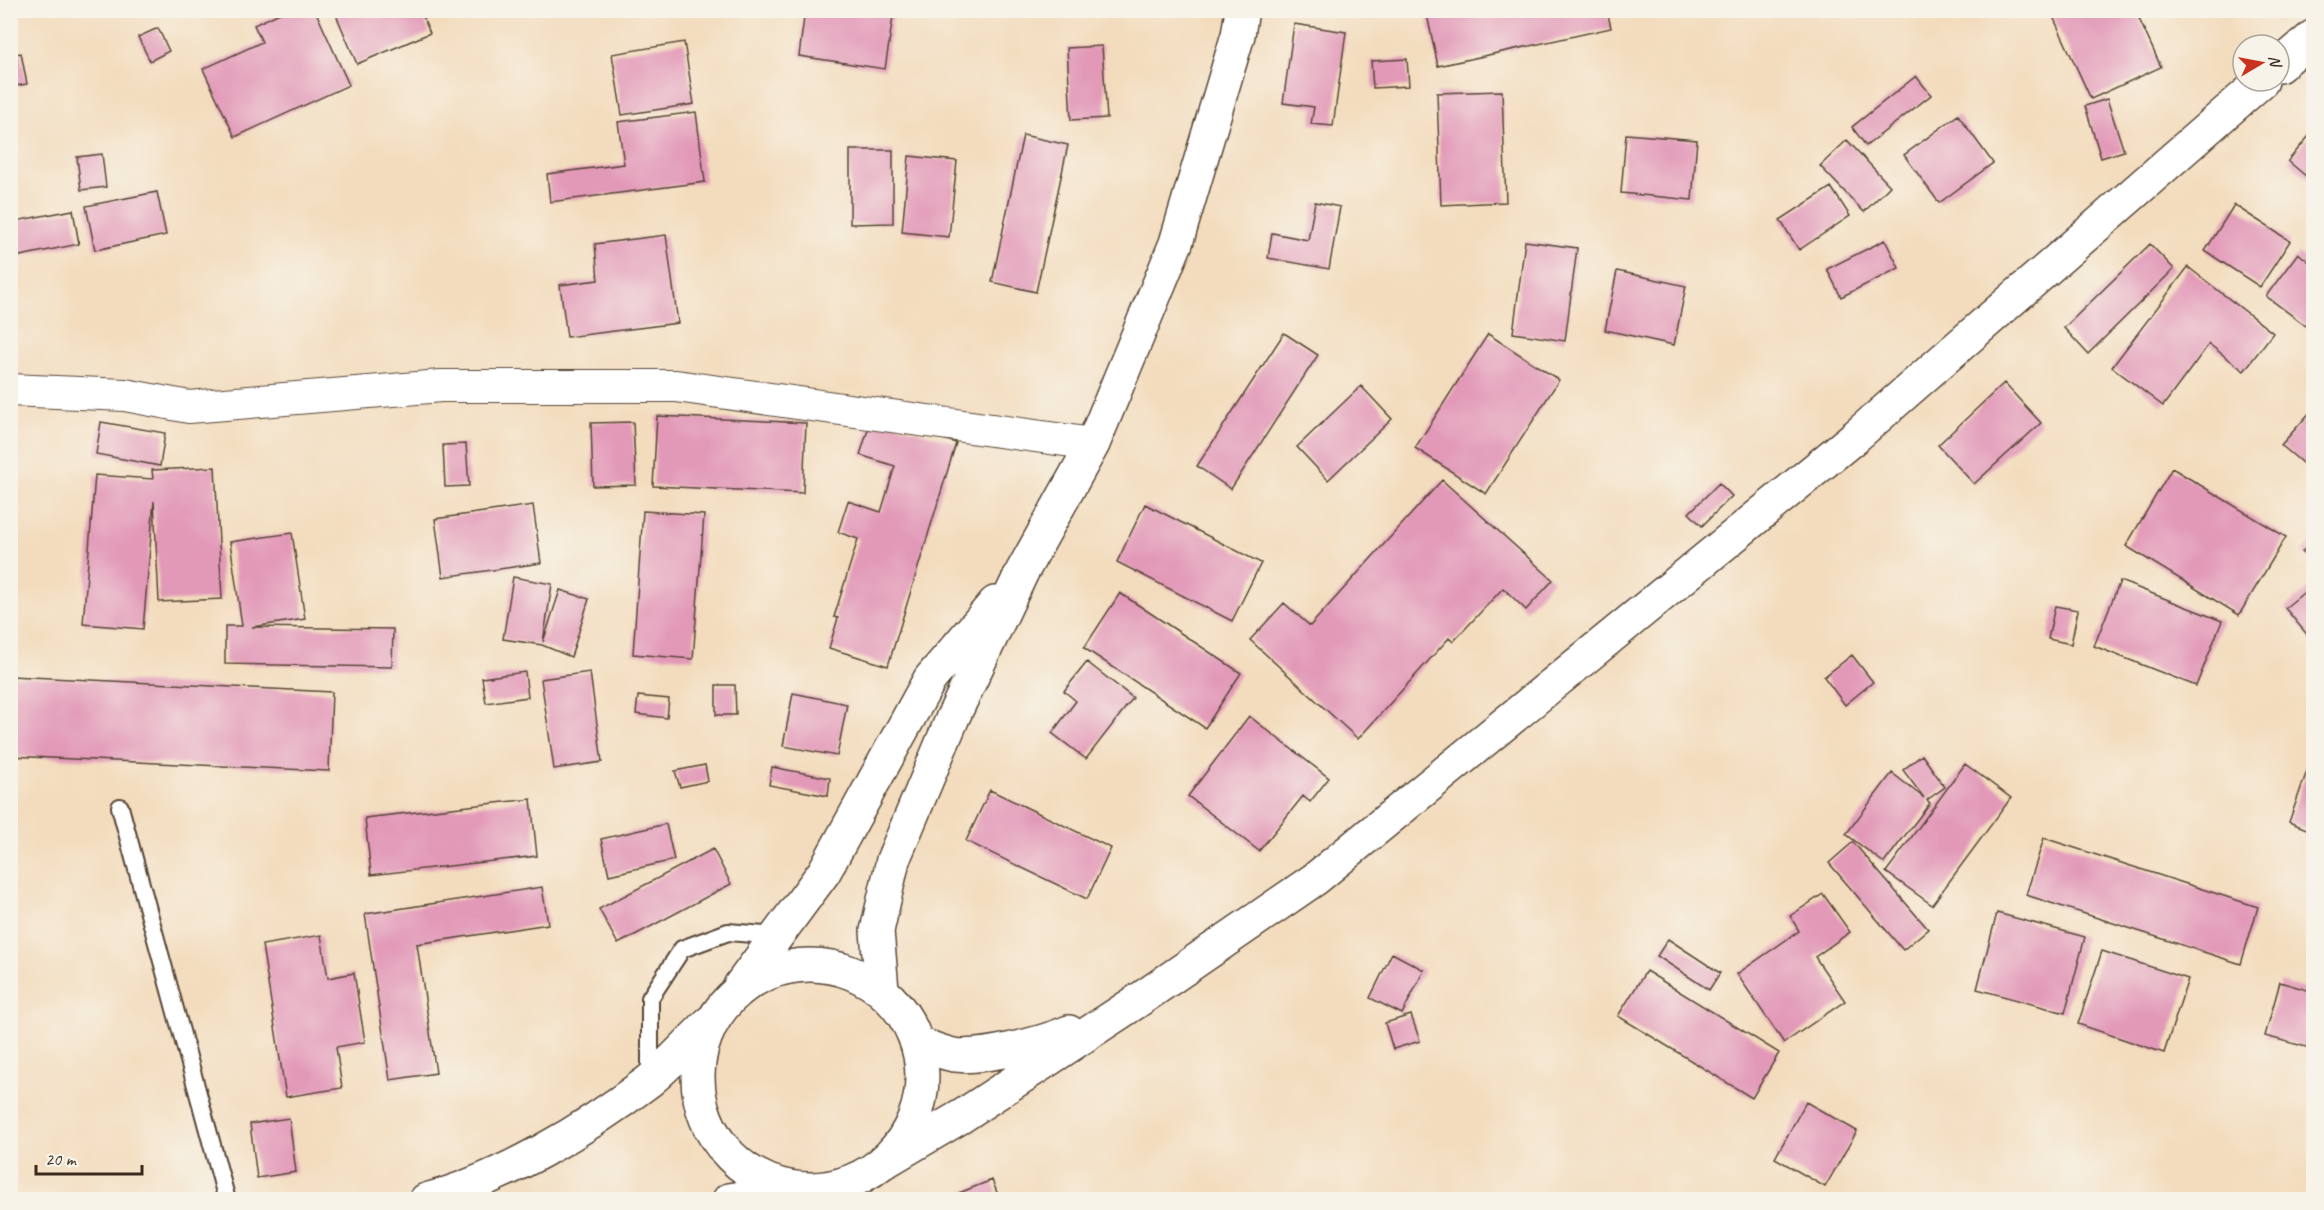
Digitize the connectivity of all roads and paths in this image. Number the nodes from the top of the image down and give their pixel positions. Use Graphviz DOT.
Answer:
graph roads {
  1 [pos="1242,10"];
  2 [pos="2313,36"];
  3 [pos="2291,55"];
  4 [pos="2248,93"];
  5 [pos="10,390"];
  6 [pos="1093,444"];
  7 [pos="1022,572"];
  8 [pos="120,807"];
  9 [pos="777,936"];
  10 [pos="882,990"];
  11 [pos="1136,1002"];
  12 [pos="724,1005"];
  13 [pos="917,1043"];
  14 [pos="650,1080"];
  15 [pos="886,1161"];
  16 [pos="797,1190"];
  17 [pos="737,1199"];
  18 [pos="227,1200"];
  19 [pos="426,1200"];
  1 -- 6 [label="main road"];
  2 -- 3 [label="main road"];
  4 -- 11 [label="main road"];
  5 -- 6 [label="street"];
  6 -- 7 [label="main road"];
  7 -- 9 [label="main road"];
  7 -- 10 [label="main road"];
  8 -- 18 [label="lane"];
  9 -- 12 [label="main road"];
  9 -- 14 [label="lane"];
  10 -- 12 [label="main road"];
  10 -- 13 [label="main road"];
  11 -- 13 [label="main road"];
  11 -- 15 [label="main road"];
  12 -- 14 [label="main road"];
  12 -- 16 [label="main road"];
  13 -- 15 [label="main road"];
  14 -- 19 [label="main road"];
  15 -- 16 [label="main road"];
  16 -- 17 [label="main road"];
}
